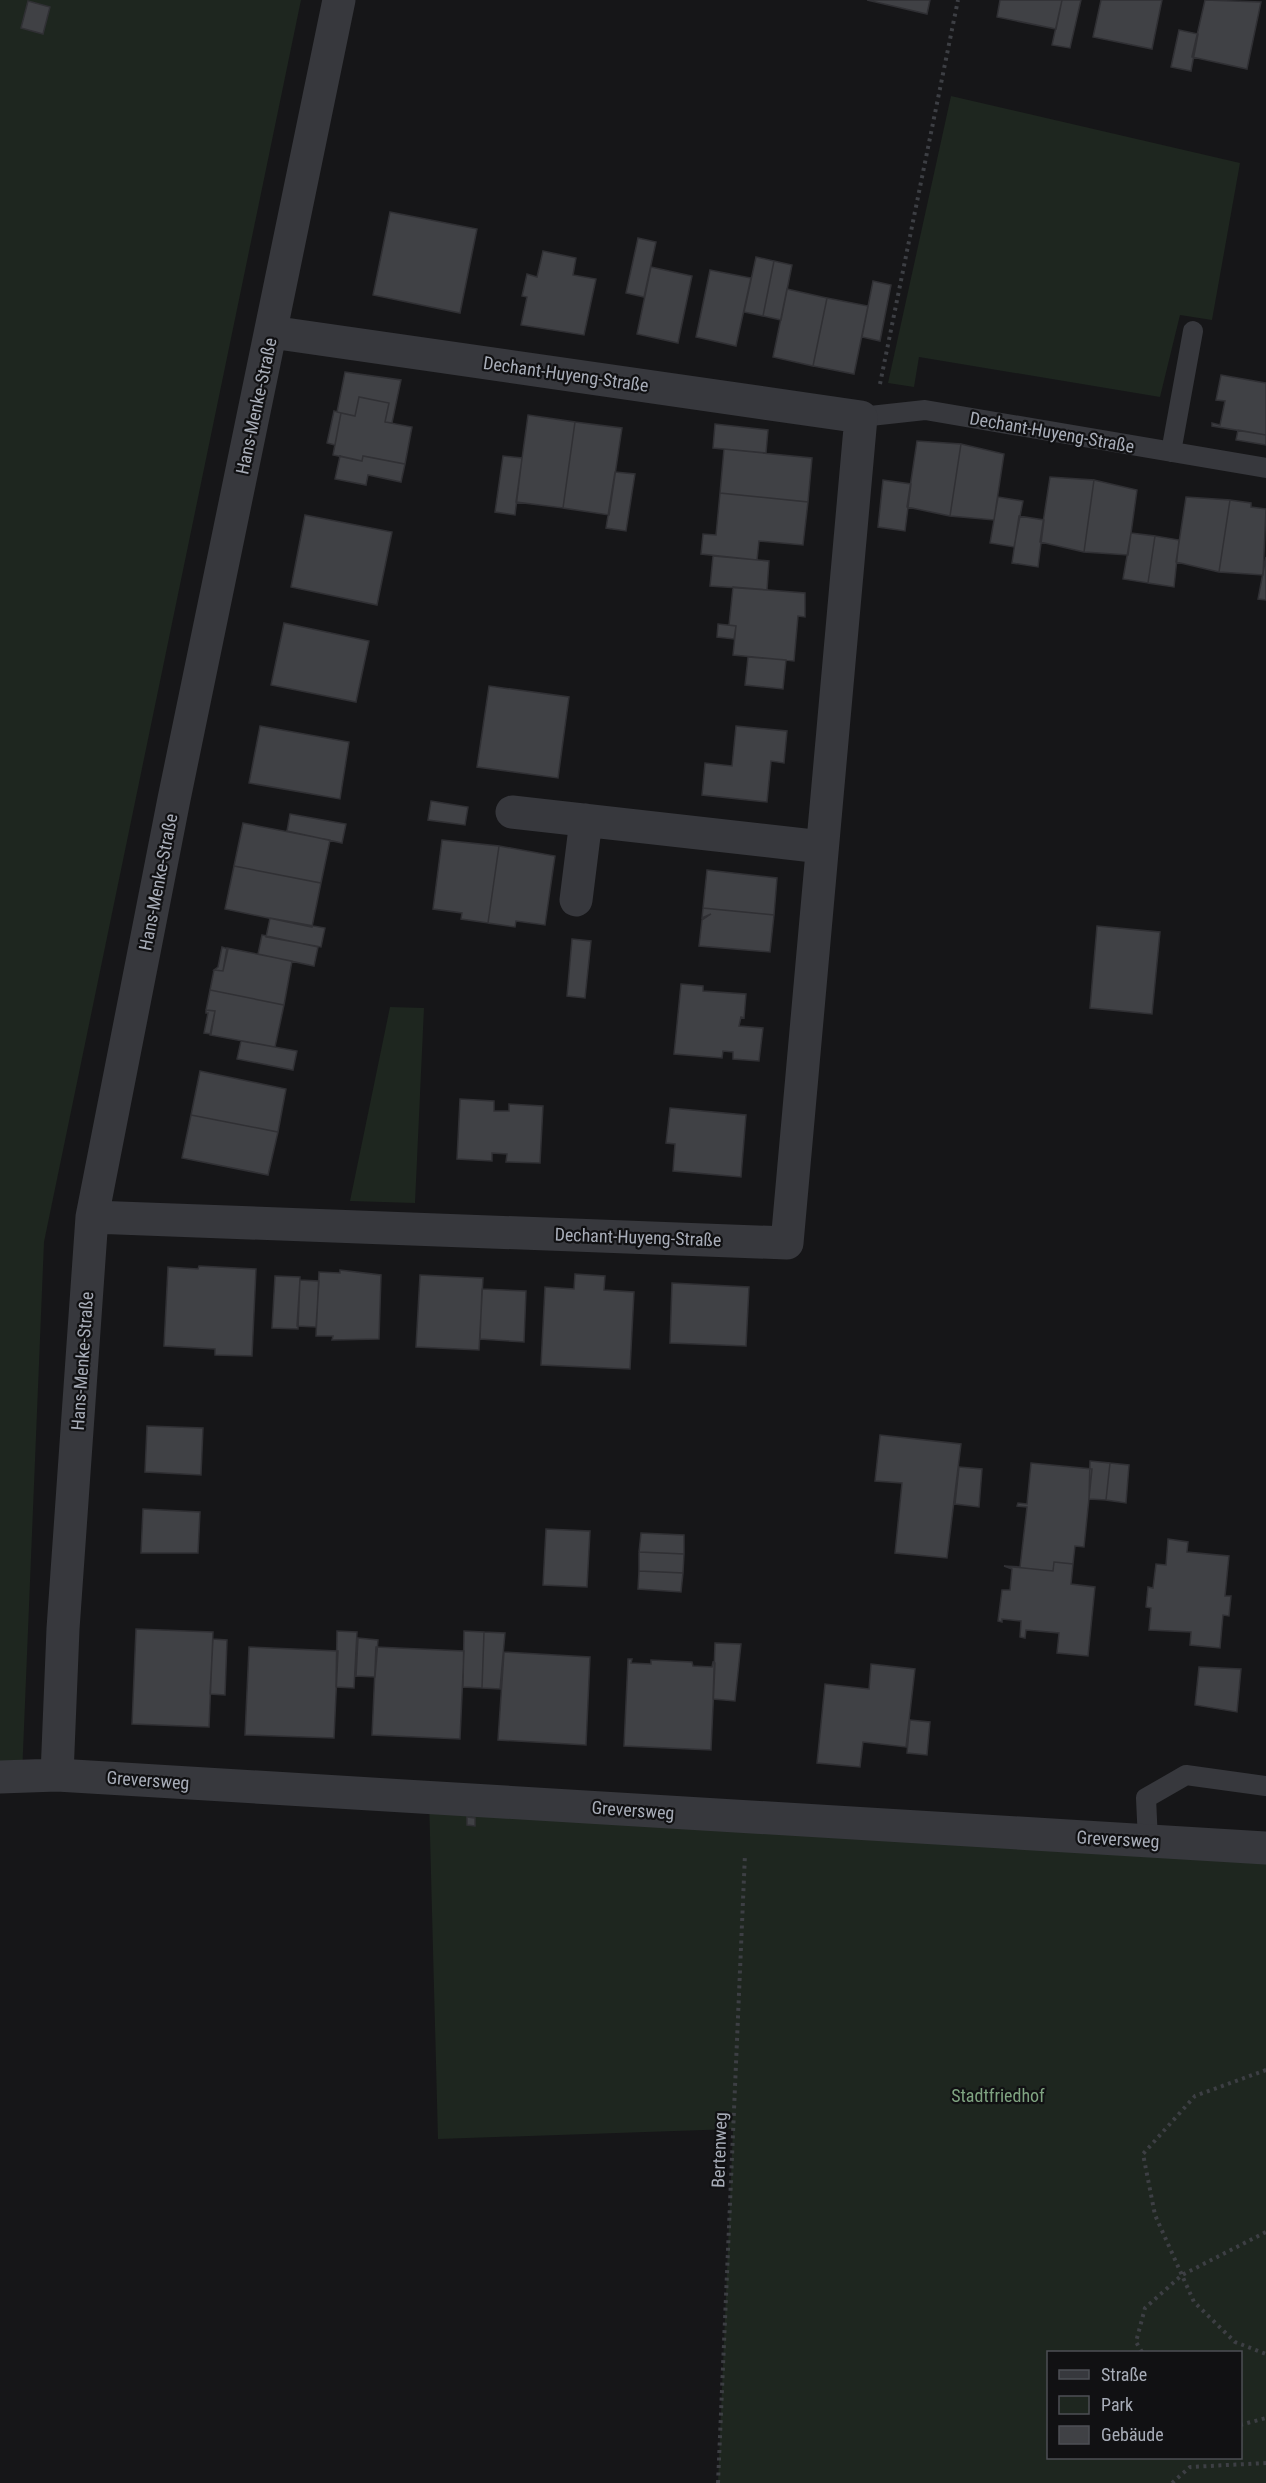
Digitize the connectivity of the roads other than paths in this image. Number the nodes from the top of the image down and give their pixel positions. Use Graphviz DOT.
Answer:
graph roads {
  1 [pos="339,0"];
  2 [pos="1193,331"];
  3 [pos="271,332"];
  4 [pos="868,416"];
  5 [pos="1171,452"];
  6 [pos="1266,468"];
  7 [pos="512,812"];
  8 [pos="586,820"];
  9 [pos="822,847"];
  10 [pos="576,900"];
  11 [pos="92,1217"];
  12 [pos="57,1774"];
  13 [pos="0,1777"];
  14 [pos="1266,1786"];
  15 [pos="1148,1841"];
  16 [pos="1266,1848"];
  1 -- 3 [label="street, Hans-Menke-Straße"];
  2 -- 5 [label="lane"];
  3 -- 4 [label="street, Dechant-Huyeng-Straße"];
  3 -- 11 [label="street, Hans-Menke-Straße"];
  4 -- 5 [label="lane, Dechant-Huyeng-Straße"];
  4 -- 9 [label="street, Dechant-Huyeng-Straße"];
  5 -- 6 [label="lane, Dechant-Huyeng-Straße"];
  7 -- 8 [label="street"];
  8 -- 9 [label="street"];
  8 -- 10 [label="street"];
  9 -- 11 [label="street, Dechant-Huyeng-Straße"];
  11 -- 12 [label="street, Hans-Menke-Straße"];
  12 -- 13 [label="street, Greversweg"];
  12 -- 15 [label="street, Greversweg"];
  14 -- 15 [label="lane"];
  15 -- 16 [label="street, Greversweg"];
}
